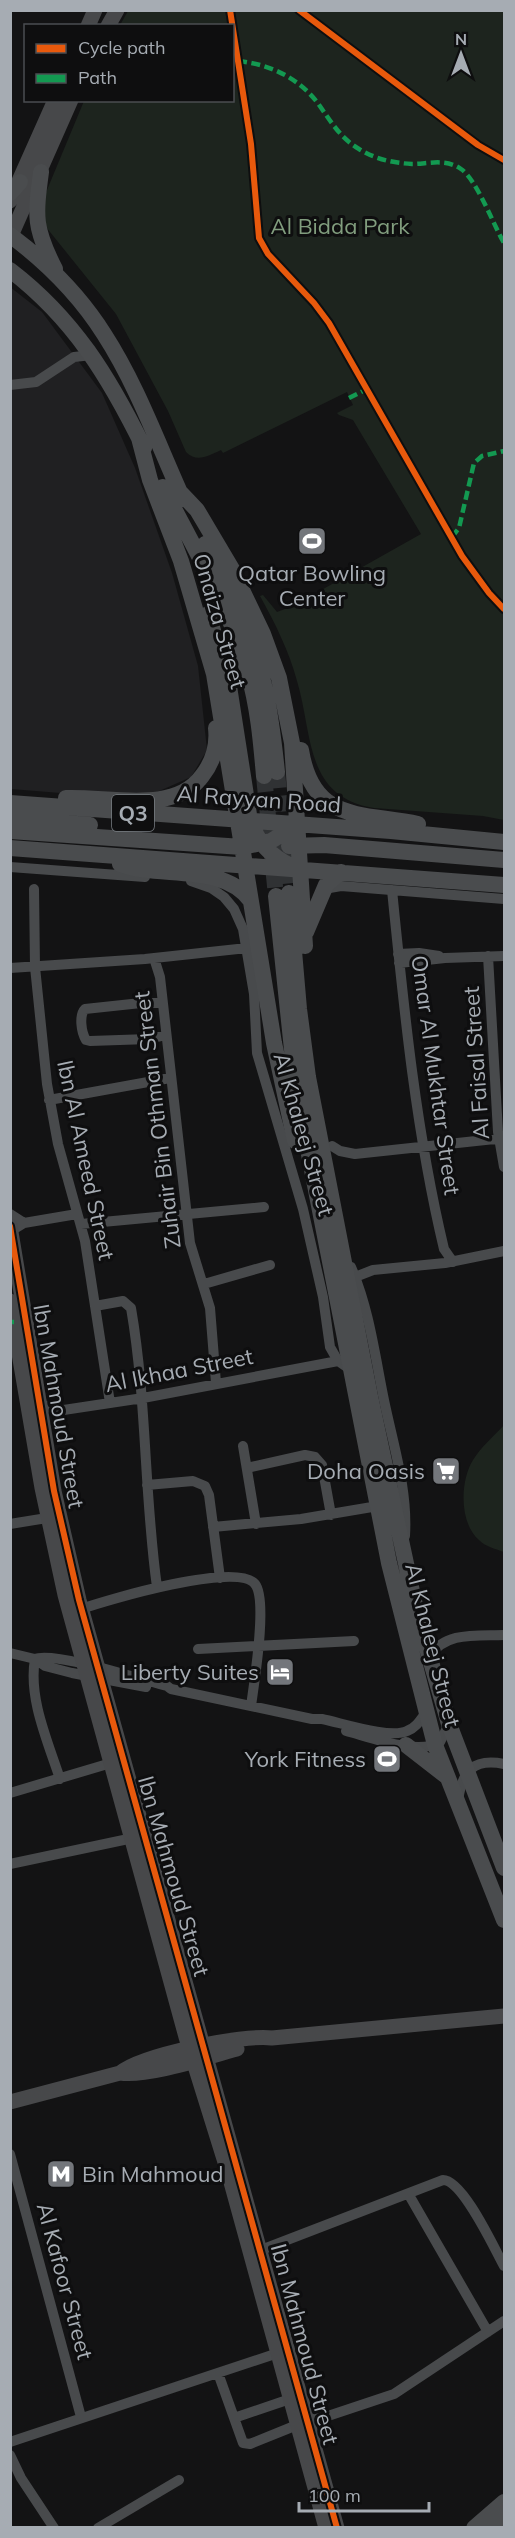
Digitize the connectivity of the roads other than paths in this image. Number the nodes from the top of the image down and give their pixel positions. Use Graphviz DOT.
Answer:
graph roads {
  1 [pos="95,10"];
  2 [pos="117,10"];
  3 [pos="89,24"];
  4 [pos="109,24"];
  5 [pos="54,102"];
  6 [pos="70,102"];
  7 [pos="41,172"];
  8 [pos="15,188"];
  9 [pos="10,201"];
  10 [pos="11,236"];
  11 [pos="10,270"];
  12 [pos="61,281"];
  13 [pos="92,355"];
  14 [pos="10,385"];
  15 [pos="139,438"];
  16 [pos="178,490"];
  17 [pos="180,561"];
  18 [pos="214,674"];
  19 [pos="284,701"];
  20 [pos="10,803"];
  21 [pos="28,804"];
  22 [pos="186,817"];
  23 [pos="10,819"];
  24 [pos="244,820"];
  25 [pos="297,825"];
  26 [pos="10,831"];
  27 [pos="450,837"];
  28 [pos="504,842"];
  29 [pos="298,844"];
  30 [pos="242,847"];
  31 [pos="10,848"];
  32 [pos="265,848"];
  33 [pos="31,850"];
  34 [pos="105,855"];
  35 [pos="10,859"];
  36 [pos="504,860"];
  37 [pos="245,865"];
  38 [pos="10,867"];
  39 [pos="300,869"];
  40 [pos="341,872"];
  41 [pos="504,885"];
  42 [pos="34,889"];
  43 [pos="323,890"];
  44 [pos="392,890"];
  45 [pos="504,899"];
  46 [pos="251,901"];
  47 [pos="304,936"];
  48 [pos="247,948"];
  49 [pos="488,956"];
  50 [pos="504,956"];
  51 [pos="154,958"];
  52 [pos="399,959"];
  53 [pos="35,967"];
  54 [pos="10,968"];
  55 [pos="163,1000"];
  56 [pos="167,1038"];
  57 [pos="170,1078"];
  58 [pos="50,1100"];
  59 [pos="502,1138"];
  60 [pos="332,1146"];
  61 [pos="423,1146"];
  62 [pos="504,1167"];
  63 [pos="264,1207"];
  64 [pos="186,1213"];
  65 [pos="10,1214"];
  66 [pos="321,1215"];
  67 [pos="79,1219"];
  68 [pos="15,1227"];
  69 [pos="504,1251"];
  70 [pos="453,1262"];
  71 [pos="270,1265"];
  72 [pos="350,1273"];
  73 [pos="204,1284"];
  74 [pos="10,1301"];
  75 [pos="95,1306"];
  76 [pos="330,1347"];
  77 [pos="16,1363"];
  78 [pos="307,1365"];
  79 [pos="345,1366"];
  80 [pos="216,1383"];
  81 [pos="143,1398"];
  82 [pos="39,1403"];
  83 [pos="111,1403"];
  84 [pos="57,1411"];
  85 [pos="43,1424"];
  86 [pos="243,1446"];
  87 [pos="247,1468"];
  88 [pos="147,1485"];
  89 [pos="378,1506"];
  90 [pos="331,1515"];
  91 [pos="47,1518"];
  92 [pos="10,1524"];
  93 [pos="256,1524"];
  94 [pos="213,1527"];
  95 [pos="217,1578"];
  96 [pos="157,1587"];
  97 [pos="81,1609"];
  98 [pos="504,1635"];
  99 [pos="354,1641"];
  100 [pos="258,1646"];
  101 [pos="198,1649"];
  102 [pos="10,1653"];
  103 [pos="429,1657"];
  104 [pos="35,1659"];
  105 [pos="92,1672"];
  106 [pos="251,1706"];
  107 [pos="427,1711"];
  108 [pos="312,1719"];
  109 [pos="449,1724"];
  110 [pos="406,1745"];
  111 [pos="435,1745"];
  112 [pos="111,1763"];
  113 [pos="504,1764"];
  114 [pos="467,1772"];
  115 [pos="447,1777"];
  116 [pos="60,1779"];
  117 [pos="10,1793"];
  118 [pos="458,1803"];
  119 [pos="133,1838"];
  120 [pos="10,1864"];
  121 [pos="504,1868"];
  122 [pos="504,1920"];
  123 [pos="504,2016"];
  124 [pos="272,2038"];
  125 [pos="254,2044"];
  126 [pos="198,2053"];
  127 [pos="214,2080"];
  128 [pos="10,2102"];
  129 [pos="10,2154"];
  130 [pos="410,2195"];
  131 [pos="261,2250"];
  132 [pos="504,2266"];
  133 [pos="504,2321"];
  134 [pos="488,2331"];
  135 [pos="278,2353"];
  136 [pos="218,2373"];
  137 [pos="290,2398"];
  138 [pos="306,2411"];
  139 [pos="328,2415"];
  140 [pos="81,2417"];
  141 [pos="234,2418"];
  142 [pos="304,2429"];
  143 [pos="10,2442"];
  144 [pos="10,2455"];
  145 [pos="179,2480"];
  146 [pos="504,2502"];
  147 [pos="504,2518"];
  148 [pos="54,2528"];
  149 [pos="98,2528"];
  150 [pos="326,2528"];
  151 [pos="337,2528"];
  152 [pos="474,2528"];
  153 [pos="492,2528"];
  1 -- 3 [label="street"];
  2 -- 4 [label="street"];
  5 -- 8 [label="street"];
  6 -- 7 [label="street"];
  7 -- 10 [label="street"];
  7 -- 12 [label="main road"];
  8 -- 9 [label="street"];
  10 -- 12 [label="main road, Onaiza Street"];
  11 -- 13 [label="main road, Onaiza Street"];
  12 -- 16 [label="main road, Onaiza Street"];
  13 -- 14 [label="street"];
  13 -- 15 [label="main road, Onaiza Street"];
  15 -- 16 [label="main road, Onaiza Street"];
  15 -- 17 [label="main road, Onaiza Street"];
  16 -- 19 [label="main road, Onaiza Street"];
  17 -- 18 [label="main road, Onaiza Street"];
  17 -- 24 [label="main road"];
  18 -- 21 [label="main road"];
  18 -- 24 [label="main road, Onaiza Street"];
  19 -- 25 [label="main road, Onaiza Street"];
  19 -- 27 [label="main road"];
  20 -- 21 [label="main road, Al Rayyan Road / Q3"];
  21 -- 22 [label="main road, Al Rayyan Road / Q3"];
  22 -- 23 [label="main road"];
  22 -- 24 [label="main road, Al Rayyan Road / Q3"];
  24 -- 25 [label="main road, Al Rayyan Road / Q3"];
  24 -- 30 [label="main road, Al Khaleej Street"];
  24 -- 32 [label="main road"];
  25 -- 27 [label="main road, Al Rayyan Road / Q3"];
  25 -- 29 [label="main road, Al Khaleej Street"];
  25 -- 32 [label="main road"];
  26 -- 30 [label="main road"];
  27 -- 28 [label="main road, Al Rayyan Road / Q3"];
  29 -- 32 [label="main road"];
  29 -- 36 [label="main road"];
  29 -- 39 [label="main road, Al Khaleej Street"];
  30 -- 32 [label="main road"];
  30 -- 37 [label="main road, Al Khaleej Street"];
  31 -- 33 [label="main road, Q3"];
  32 -- 37 [label="main road"];
  32 -- 39 [label="main road"];
  33 -- 34 [label="main road, Q3"];
  33 -- 35 [label="main road"];
  34 -- 37 [label="main road, Q3"];
  34 -- 46 [label="main road"];
  37 -- 39 [label="main road, Q3"];
  37 -- 46 [label="main road, Al Khaleej Street"];
  38 -- 48 [label="street, Al Khaleej Street"];
  39 -- 40 [label="main road, Q3"];
  39 -- 47 [label="main road, Al Khaleej Street"];
  40 -- 41 [label="main road, Q3"];
  40 -- 43 [label="main road"];
  42 -- 53 [label="street, Ibn Al Ameed Street"];
  43 -- 44 [label="street"];
  43 -- 47 [label="main road"];
  44 -- 45 [label="street"];
  44 -- 52 [label="street, Omar Al Mukhtar Street"];
  46 -- 66 [label="main road, Al Khaleej Street"];
  47 -- 60 [label="main road, Al Khaleej Street"];
  48 -- 51 [label="street"];
  48 -- 76 [label="street, Al Khaleej Street"];
  49 -- 50 [label="street"];
  49 -- 52 [label="street"];
  49 -- 59 [label="street, Al Faisal Street"];
  51 -- 53 [label="street"];
  51 -- 55 [label="street, Zuhair Bin Othman Street"];
  52 -- 61 [label="street, Omar Al Mukhtar Street"];
  53 -- 54 [label="street"];
  53 -- 58 [label="street, Ibn Al Ameed Street"];
  55 -- 56 [label="street, Zuhair Bin Othman Street"];
  55 -- 56 [label="street"];
  56 -- 57 [label="street, Zuhair Bin Othman Street"];
  57 -- 58 [label="street"];
  57 -- 64 [label="street, Zuhair Bin Othman Street"];
  58 -- 67 [label="street, Ibn Al Ameed Street"];
  59 -- 61 [label="street"];
  59 -- 62 [label="street, Al Faisal Street"];
  60 -- 61 [label="street"];
  60 -- 72 [label="main road, Al Khaleej Street"];
  61 -- 70 [label="street, Omar Al Mukhtar Street"];
  63 -- 64 [label="street"];
  64 -- 67 [label="street"];
  64 -- 73 [label="street, Zuhair Bin Othman Street"];
  65 -- 68 [label="street"];
  66 -- 72 [label="main road, Al Khaleej Street"];
  66 -- 79 [label="main road, Al Khaleej Street"];
  67 -- 68 [label="street"];
  67 -- 75 [label="street, Ibn Al Ameed Street"];
  68 -- 82 [label="street, Ibn Mahmoud Street"];
  69 -- 70 [label="street"];
  70 -- 72 [label="street"];
  71 -- 73 [label="street"];
  72 -- 103 [label="main road, Al Khaleej Street"];
  73 -- 80 [label="street, Zuhair Bin Othman Street"];
  74 -- 77 [label="street, Ibn Mahmoud Street"];
  75 -- 81 [label="street"];
  75 -- 83 [label="street, Ibn Al Ameed Street"];
  76 -- 78 [label="street, Al Ikhaa Street"];
  76 -- 79 [label="street, Al Khaleej Street"];
  77 -- 91 [label="street, Ibn Mahmoud Street"];
  78 -- 79 [label="street, Al Ikhaa Street"];
  78 -- 80 [label="street, Al Ikhaa Street"];
  79 -- 89 [label="main road, Al Khaleej Street"];
  80 -- 81 [label="street, Al Ikhaa Street"];
  81 -- 83 [label="street, Al Ikhaa Street"];
  81 -- 88 [label="street"];
  82 -- 84 [label="street"];
  82 -- 85 [label="street, Ibn Mahmoud Street"];
  83 -- 84 [label="street, Al Ikhaa Street"];
  84 -- 85 [label="street"];
  85 -- 97 [label="street, Ibn Mahmoud Street"];
  86 -- 87 [label="street"];
  87 -- 90 [label="street"];
  87 -- 93 [label="street"];
  88 -- 94 [label="street"];
  88 -- 96 [label="street"];
  89 -- 90 [label="street"];
  89 -- 107 [label="main road, Al Khaleej Street"];
  90 -- 93 [label="street"];
  91 -- 92 [label="street"];
  91 -- 105 [label="street, Ibn Mahmoud Street"];
  93 -- 94 [label="street"];
  94 -- 95 [label="street"];
  95 -- 96 [label="street"];
  95 -- 100 [label="street"];
  96 -- 97 [label="street"];
  97 -- 105 [label="street, Ibn Mahmoud Street"];
  98 -- 103 [label="street"];
  99 -- 100 [label="street"];
  100 -- 101 [label="street"];
  100 -- 106 [label="street"];
  102 -- 104 [label="street"];
  103 -- 109 [label="main road, Al Khaleej Street"];
  104 -- 105 [label="street"];
  104 -- 116 [label="street"];
  105 -- 106 [label="street"];
  105 -- 112 [label="street, Ibn Mahmoud Street"];
  105 -- 126 [label="street, Ibn Mahmoud Street"];
  106 -- 108 [label="street"];
  107 -- 108 [label="street"];
  107 -- 111 [label="main road, Al Khaleej Street"];
  108 -- 110 [label="street"];
  109 -- 111 [label="street"];
  109 -- 114 [label="main road, Al Khaleej Street"];
  110 -- 111 [label="street"];
  110 -- 115 [label="main road"];
  111 -- 115 [label="main road, Al Khaleej Street"];
  112 -- 116 [label="street"];
  112 -- 119 [label="street, Ibn Mahmoud Street"];
  113 -- 114 [label="street"];
  114 -- 118 [label="street"];
  114 -- 121 [label="main road, Al Khaleej Street"];
  115 -- 118 [label="main road, Al Khaleej Street"];
  116 -- 117 [label="street"];
  118 -- 122 [label="main road, Al Khaleej Street"];
  119 -- 120 [label="street"];
  119 -- 126 [label="street, Ibn Mahmoud Street"];
  123 -- 124 [label="street"];
  124 -- 125 [label="street"];
  124 -- 126 [label="street"];
  125 -- 126 [label="street"];
  125 -- 127 [label="street"];
  126 -- 127 [label="street, Ibn Mahmoud Street"];
  126 -- 128 [label="street"];
  126 -- 135 [label="street, Ibn Mahmoud Street"];
  127 -- 131 [label="street, Ibn Mahmoud Street"];
  129 -- 140 [label="street, Al Kafoor Street"];
  130 -- 131 [label="street"];
  130 -- 132 [label="street"];
  130 -- 134 [label="street"];
  131 -- 138 [label="street, Ibn Mahmoud Street"];
  133 -- 134 [label="street"];
  134 -- 139 [label="street"];
  135 -- 136 [label="street"];
  135 -- 137 [label="street, Ibn Mahmoud Street"];
  136 -- 140 [label="street"];
  136 -- 141 [label="street"];
  137 -- 141 [label="street"];
  137 -- 142 [label="street, Ibn Mahmoud Street"];
  138 -- 139 [label="street"];
  138 -- 142 [label="street, Ibn Mahmoud Street"];
  139 -- 142 [label="street"];
  140 -- 143 [label="street"];
  141 -- 142 [label="street"];
  142 -- 150 [label="street, Ibn Mahmoud Street"];
  142 -- 151 [label="street, Ibn Mahmoud Street"];
  144 -- 148 [label="street"];
  145 -- 149 [label="street"];
  146 -- 152 [label="main road"];
  147 -- 153 [label="main road"];
}
